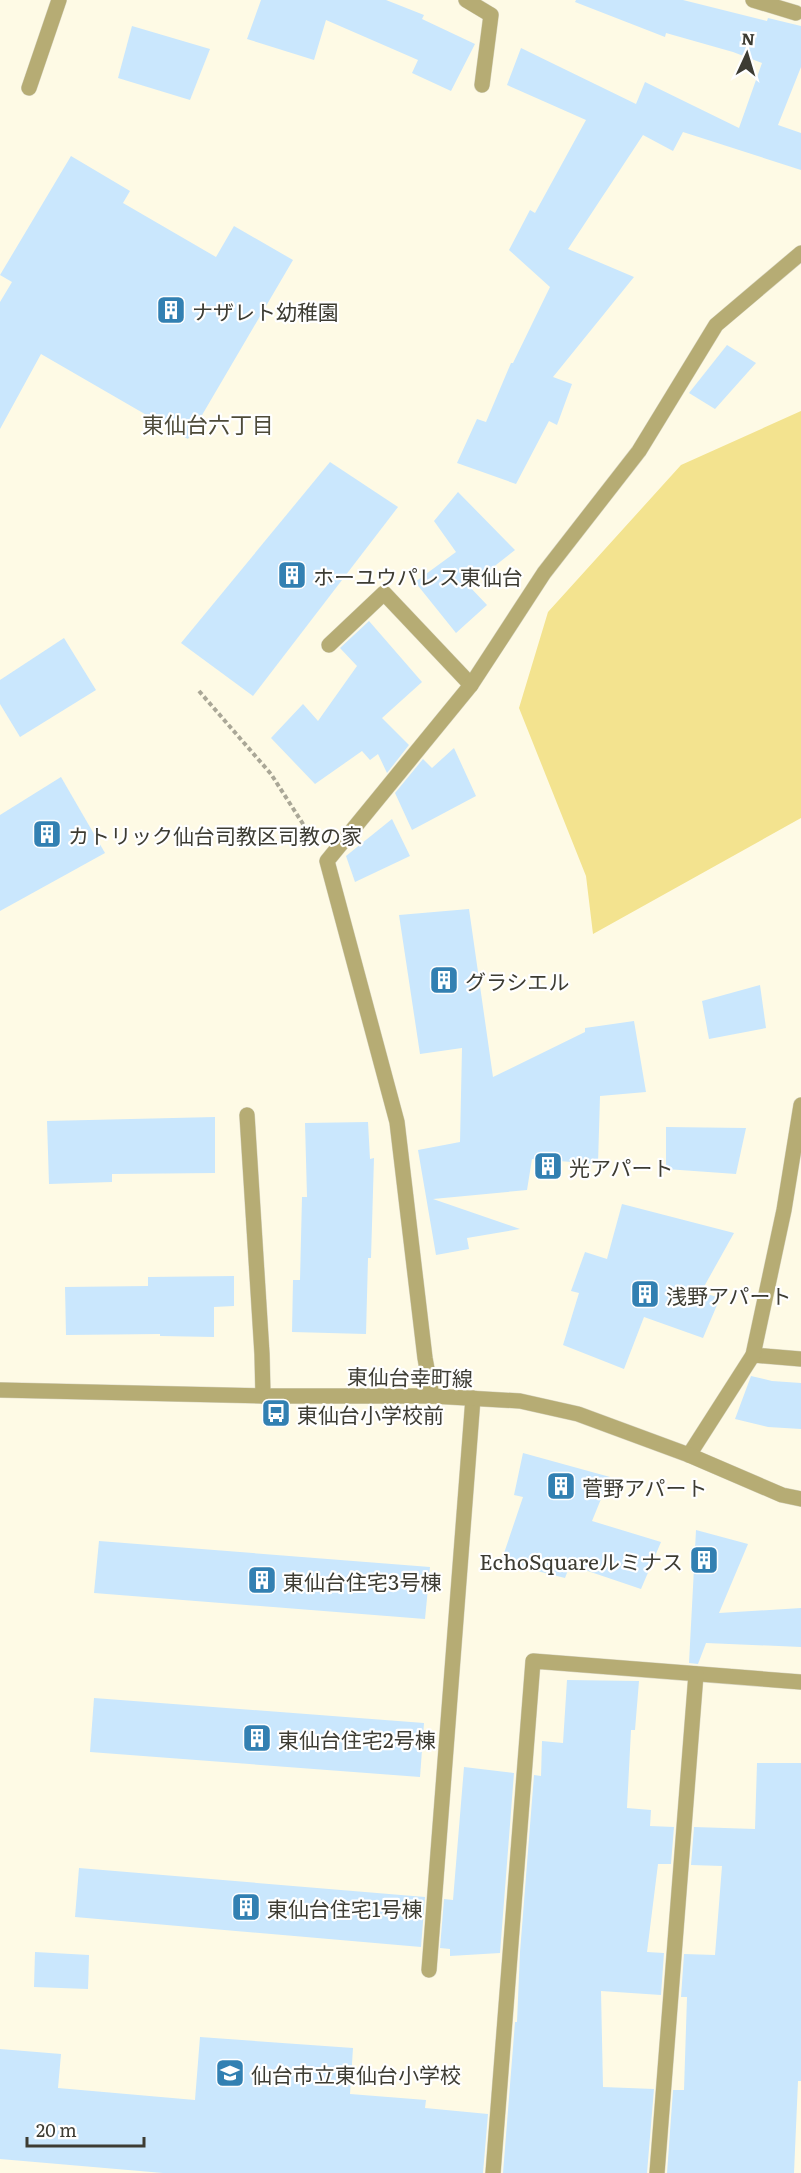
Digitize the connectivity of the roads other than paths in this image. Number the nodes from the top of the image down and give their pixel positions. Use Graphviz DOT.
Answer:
graph roads {
  1 [pos="59,0"];
  2 [pos="465,0"];
  3 [pos="753,0"];
  4 [pos="796,13"];
  5 [pos="482,85"];
  6 [pos="29,88"];
  7 [pos="801,253"];
  8 [pos="329,645"];
  9 [pos="471,685"];
  10 [pos="801,1106"];
  11 [pos="247,1114"];
  12 [pos="753,1355"];
  13 [pos="801,1359"];
  14 [pos="0,1390"];
  15 [pos="263,1396"];
  16 [pos="432,1396"];
  17 [pos="473,1398"];
  18 [pos="689,1455"];
  19 [pos="801,1499"];
  20 [pos="696,1674"];
  21 [pos="801,1682"];
  22 [pos="429,1971"];
  23 [pos="493,2173"];
  24 [pos="657,2173"];
  1 -- 6 [label="street"];
  2 -- 5 [label="street"];
  3 -- 4 [label="street"];
  7 -- 9 [label="street"];
  8 -- 9 [label="street"];
  9 -- 16 [label="street"];
  10 -- 12 [label="street"];
  11 -- 15 [label="street"];
  12 -- 13 [label="street"];
  12 -- 18 [label="street"];
  14 -- 15 [label="street, 東仙台幸町線"];
  15 -- 16 [label="street, 東仙台幸町線"];
  16 -- 17 [label="street, 東仙台幸町線"];
  17 -- 18 [label="street, 東仙台幸町線"];
  17 -- 22 [label="street"];
  18 -- 19 [label="street, 東仙台幸町線"];
  20 -- 21 [label="street"];
  20 -- 23 [label="street"];
  20 -- 24 [label="street"];
}
